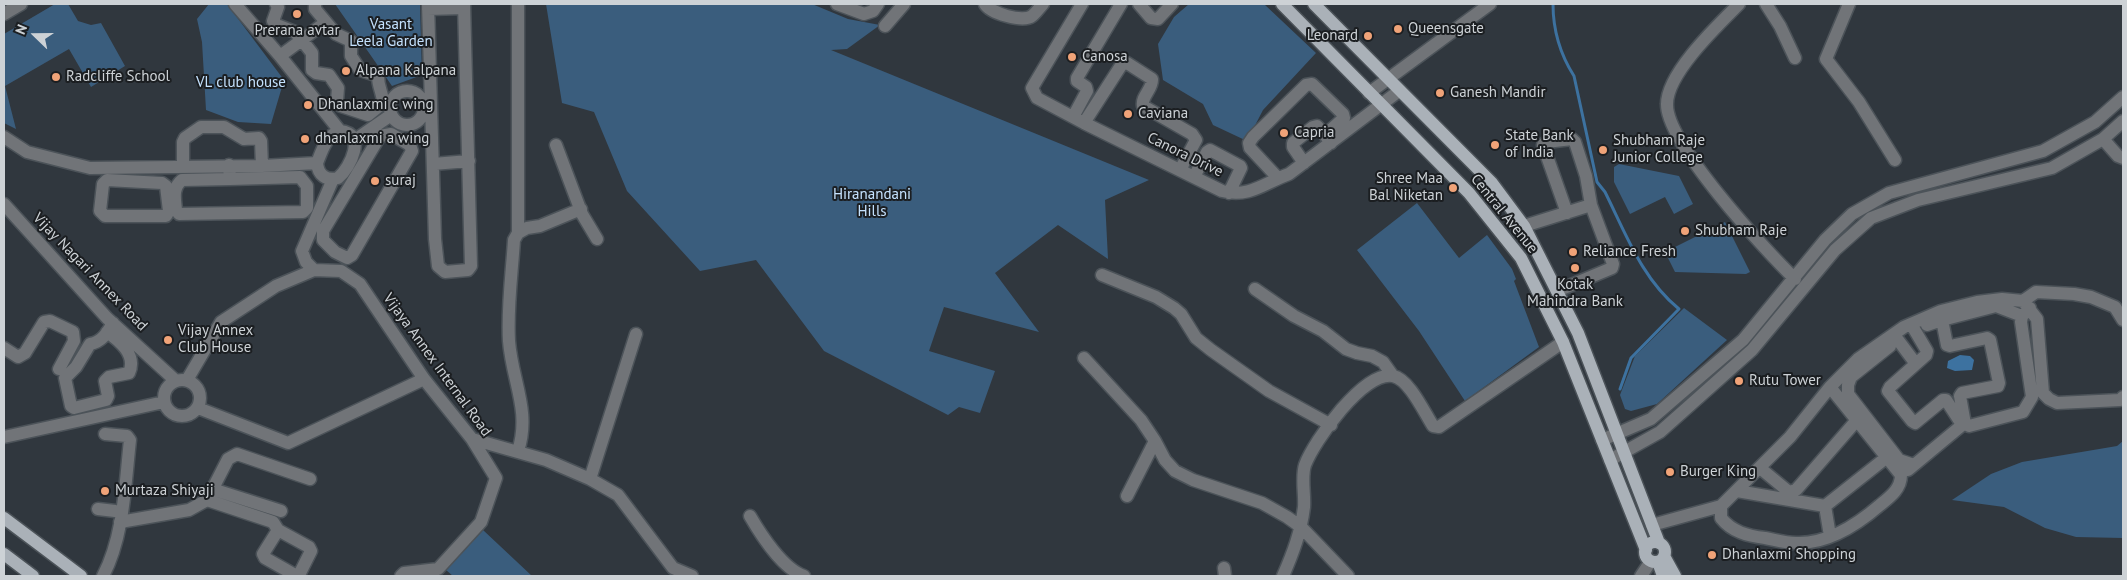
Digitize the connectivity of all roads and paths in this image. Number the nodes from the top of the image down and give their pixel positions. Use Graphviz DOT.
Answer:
graph roads {
  1 [pos="21,4"];
  2 [pos="235,4"];
  3 [pos="276,4"];
  4 [pos="315,4"];
  5 [pos="518,4"];
  6 [pos="838,4"];
  7 [pos="878,4"];
  8 [pos="904,4"];
  9 [pos="985,4"];
  10 [pos="1043,4"];
  11 [pos="1082,4"];
  12 [pos="1121,4"];
  13 [pos="1139,4"];
  14 [pos="1172,4"];
  15 [pos="1282,4"];
  16 [pos="1314,4"];
  17 [pos="1490,4"];
  18 [pos="1739,4"];
  19 [pos="1766,4"];
  20 [pos="1849,4"];
  21 [pos="428,6"];
  22 [pos="464,6"];
  23 [pos="4,14"];
  24 [pos="326,22"];
  25 [pos="885,26"];
  26 [pos="302,39"];
  27 [pos="280,56"];
  28 [pos="1795,58"];
  29 [pos="1388,80"];
  30 [pos="1399,91"];
  31 [pos="1369,93"];
  32 [pos="2123,96"];
  33 [pos="1382,105"];
  34 [pos="428,110"];
  35 [pos="391,116"];
  36 [pos="1079,120"];
  37 [pos="2123,121"];
  38 [pos="340,130"];
  39 [pos="4,137"];
  40 [pos="2105,137"];
  41 [pos="1328,139"];
  42 [pos="355,140"];
  43 [pos="556,145"];
  44 [pos="2123,158"];
  45 [pos="1895,160"];
  46 [pos="469,161"];
  47 [pos="317,163"];
  48 [pos="1304,163"];
  49 [pos="433,164"];
  50 [pos="229,165"];
  51 [pos="183,166"];
  52 [pos="262,166"];
  53 [pos="152,167"];
  54 [pos="1180,170"];
  55 [pos="1194,176"];
  56 [pos="336,178"];
  57 [pos="1278,178"];
  58 [pos="230,179"];
  59 [pos="152,182"];
  60 [pos="349,185"];
  61 [pos="1229,193"];
  62 [pos="4,204"];
  63 [pos="1592,205"];
  64 [pos="1865,206"];
  65 [pos="581,209"];
  66 [pos="1567,213"];
  67 [pos="1871,218"];
  68 [pos="1524,226"];
  69 [pos="518,233"];
  70 [pos="597,238"];
  71 [pos="314,270"];
  72 [pos="1102,275"];
  73 [pos="1794,279"];
  74 [pos="1256,289"];
  75 [pos="1557,290"];
  76 [pos="2025,308"];
  77 [pos="1769,320"];
  78 [pos="1942,320"];
  79 [pos="2123,320"];
  80 [pos="110,328"];
  81 [pos="1913,328"];
  82 [pos="636,334"];
  83 [pos="1898,340"];
  84 [pos="1563,342"];
  85 [pos="4,348"];
  86 [pos="1084,358"];
  87 [pos="1916,364"];
  88 [pos="59,369"];
  89 [pos="1393,376"];
  90 [pos="424,379"];
  91 [pos="181,380"];
  92 [pos="1830,387"];
  93 [pos="2123,398"];
  94 [pos="164,402"];
  95 [pos="198,408"];
  96 [pos="1857,420"];
  97 [pos="1331,424"];
  98 [pos="1617,432"];
  99 [pos="105,434"];
  100 [pos="4,437"];
  101 [pos="472,439"];
  102 [pos="1602,440"];
  103 [pos="1155,441"];
  104 [pos="518,451"];
  105 [pos="1626,452"];
  106 [pos="1887,458"];
  107 [pos="1610,460"];
  108 [pos="1914,465"];
  109 [pos="1760,468"];
  110 [pos="1901,476"];
  111 [pos="590,478"];
  112 [pos="310,479"];
  113 [pos="118,485"];
  114 [pos="1737,491"];
  115 [pos="209,495"];
  116 [pos="1127,496"];
  117 [pos="1721,506"];
  118 [pos="1825,506"];
  119 [pos="98,508"];
  120 [pos="281,511"];
  121 [pos="750,516"];
  122 [pos="4,518"];
  123 [pos="118,521"];
  124 [pos="1652,524"];
  125 [pos="1302,527"];
  126 [pos="278,530"];
  127 [pos="1830,536"];
  128 [pos="4,554"];
  129 [pos="1656,554"];
  130 [pos="34,576"];
  131 [pos="81,576"];
  132 [pos="103,576"];
  133 [pos="401,576"];
  134 [pos="692,576"];
  135 [pos="804,576"];
  136 [pos="1283,576"];
  137 [pos="1348,576"];
  138 [pos="1641,576"];
  139 [pos="1663,576"];
  140 [pos="1675,576"];
  1 -- 23 [label="street"];
  2 -- 27 [label="street"];
  3 -- 26 [label="street"];
  4 -- 24 [label="street"];
  5 -- 69 [label="street"];
  6 -- 7 [label="street"];
  8 -- 25 [label="street"];
  9 -- 10 [label="street"];
  11 -- 36 [label="street, Canora Drive"];
  12 -- 36 [label="street"];
  13 -- 14 [label="street"];
  15 -- 31 [label="main road, Central Avenue"];
  16 -- 29 [label="main road, Central Avenue"];
  17 -- 29 [label="street"];
  18 -- 73 [label="street"];
  19 -- 28 [label="street"];
  20 -- 45 [label="street"];
  21 -- 22 [label="street"];
  21 -- 34 [label="street"];
  22 -- 46 [label="street"];
  24 -- 26 [label="street"];
  24 -- 26 [label="street"];
  26 -- 27 [label="street"];
  27 -- 38 [label="street"];
  29 -- 30 [label="main road, Central Avenue"];
  29 -- 31 [label="street"];
  30 -- 33 [label="street, Canora Drive"];
  30 -- 68 [label="main road, Central Avenue"];
  31 -- 33 [label="main road, Central Avenue"];
  32 -- 64 [label="street"];
  33 -- 41 [label="street, Canora Drive"];
  33 -- 84 [label="main road, Central Avenue"];
  34 -- 35 [label="street"];
  34 -- 35 [label="street"];
  34 -- 49 [label="street"];
  35 -- 42 [label="street"];
  36 -- 54 [label="street, Canora Drive"];
  36 -- 54 [label="street"];
  37 -- 40 [label="street"];
  38 -- 42 [label="street"];
  38 -- 47 [label="street"];
  39 -- 53 [label="street"];
  40 -- 44 [label="street"];
  40 -- 67 [label="street"];
  41 -- 48 [label="street, Canora Drive"];
  41 -- 48 [label="street"];
  41 -- 57 [label="street"];
  42 -- 56 [label="street"];
  43 -- 65 [label="street"];
  46 -- 49 [label="street"];
  46 -- 49 [label="street"];
  47 -- 52 [label="street"];
  47 -- 56 [label="street"];
  48 -- 57 [label="street, Canora Drive"];
  50 -- 51 [label="street"];
  50 -- 52 [label="street"];
  50 -- 58 [label="street"];
  51 -- 52 [label="street"];
  51 -- 53 [label="street"];
  53 -- 59 [label="street"];
  54 -- 55 [label="street, Canora Drive"];
  55 -- 61 [label="street, Canora Drive"];
  55 -- 61 [label="street"];
  56 -- 60 [label="street"];
  56 -- 71 [label="street"];
  57 -- 61 [label="street, Canora Drive"];
  58 -- 58 [label="street"];
  59 -- 59 [label="street"];
  60 -- 60 [label="street"];
  62 -- 80 [label="street, Vijay Nagari Annex Road"];
  63 -- 66 [label="street"];
  63 -- 66 [label="street"];
  63 -- 75 [label="street"];
  64 -- 67 [label="street"];
  64 -- 73 [label="street"];
  65 -- 69 [label="street"];
  65 -- 70 [label="street"];
  66 -- 68 [label="street"];
  67 -- 77 [label="street"];
  68 -- 75 [label="main road, Central Avenue"];
  69 -- 104 [label="street"];
  71 -- 90 [label="street, Vijaya Annex Internal Road"];
  71 -- 91 [label="street, Vijaya Annex Internal Road"];
  72 -- 97 [label="street"];
  73 -- 77 [label="street"];
  74 -- 89 [label="street"];
  75 -- 98 [label="main road, Central Avenue"];
  76 -- 78 [label="street"];
  76 -- 78 [label="street"];
  76 -- 79 [label="street"];
  76 -- 81 [label="street"];
  76 -- 93 [label="street"];
  77 -- 98 [label="street"];
  77 -- 105 [label="street"];
  78 -- 81 [label="street"];
  80 -- 80 [label="street"];
  80 -- 91 [label="street, Vijay Nagari Annex Road"];
  81 -- 83 [label="street"];
  81 -- 87 [label="street"];
  81 -- 92 [label="street"];
  82 -- 111 [label="street"];
  83 -- 87 [label="street"];
  83 -- 108 [label="street"];
  84 -- 89 [label="street"];
  84 -- 102 [label="main road, Central Avenue"];
  85 -- 88 [label="street"];
  86 -- 103 [label="street"];
  87 -- 108 [label="street"];
  89 -- 97 [label="street"];
  90 -- 95 [label="street"];
  90 -- 101 [label="street, Vijaya Annex Internal Road"];
  91 -- 94 [label="street"];
  91 -- 95 [label="street, Vijay Nagari Annex Road"];
  92 -- 96 [label="street"];
  92 -- 109 [label="street"];
  94 -- 95 [label="street"];
  94 -- 100 [label="street"];
  96 -- 106 [label="street"];
  96 -- 109 [label="street"];
  97 -- 125 [label="street"];
  98 -- 102 [label="street"];
  98 -- 105 [label="main road, Central Avenue"];
  99 -- 123 [label="street"];
  101 -- 104 [label="street"];
  101 -- 133 [label="street, Vijaya Annex Internal Road"];
  102 -- 107 [label="main road, Central Avenue"];
  103 -- 116 [label="street"];
  103 -- 125 [label="street"];
  104 -- 111 [label="street"];
  105 -- 107 [label="street"];
  105 -- 124 [label="main road, Central Avenue"];
  106 -- 110 [label="street"];
  106 -- 118 [label="street"];
  107 -- 129 [label="main road, Central Avenue"];
  108 -- 110 [label="street"];
  109 -- 114 [label="street"];
  110 -- 127 [label="street"];
  111 -- 134 [label="street"];
  112 -- 115 [label="street"];
  113 -- 123 [label="street"];
  114 -- 117 [label="street"];
  114 -- 118 [label="street"];
  115 -- 120 [label="street"];
  115 -- 123 [label="street"];
  115 -- 126 [label="street"];
  117 -- 124 [label="street"];
  117 -- 127 [label="street"];
  118 -- 127 [label="street"];
  119 -- 123 [label="street"];
  121 -- 135 [label="street"];
  122 -- 131 [label="main road"];
  123 -- 132 [label="street"];
  124 -- 129 [label="main road, Central Avenue"];
  125 -- 136 [label="street"];
  125 -- 137 [label="street"];
  128 -- 130 [label="main road"];
  129 -- 138 [label="street"];
  129 -- 139 [label="main road, Central Avenue"];
  129 -- 140 [label="main road, Central Avenue"];
}
